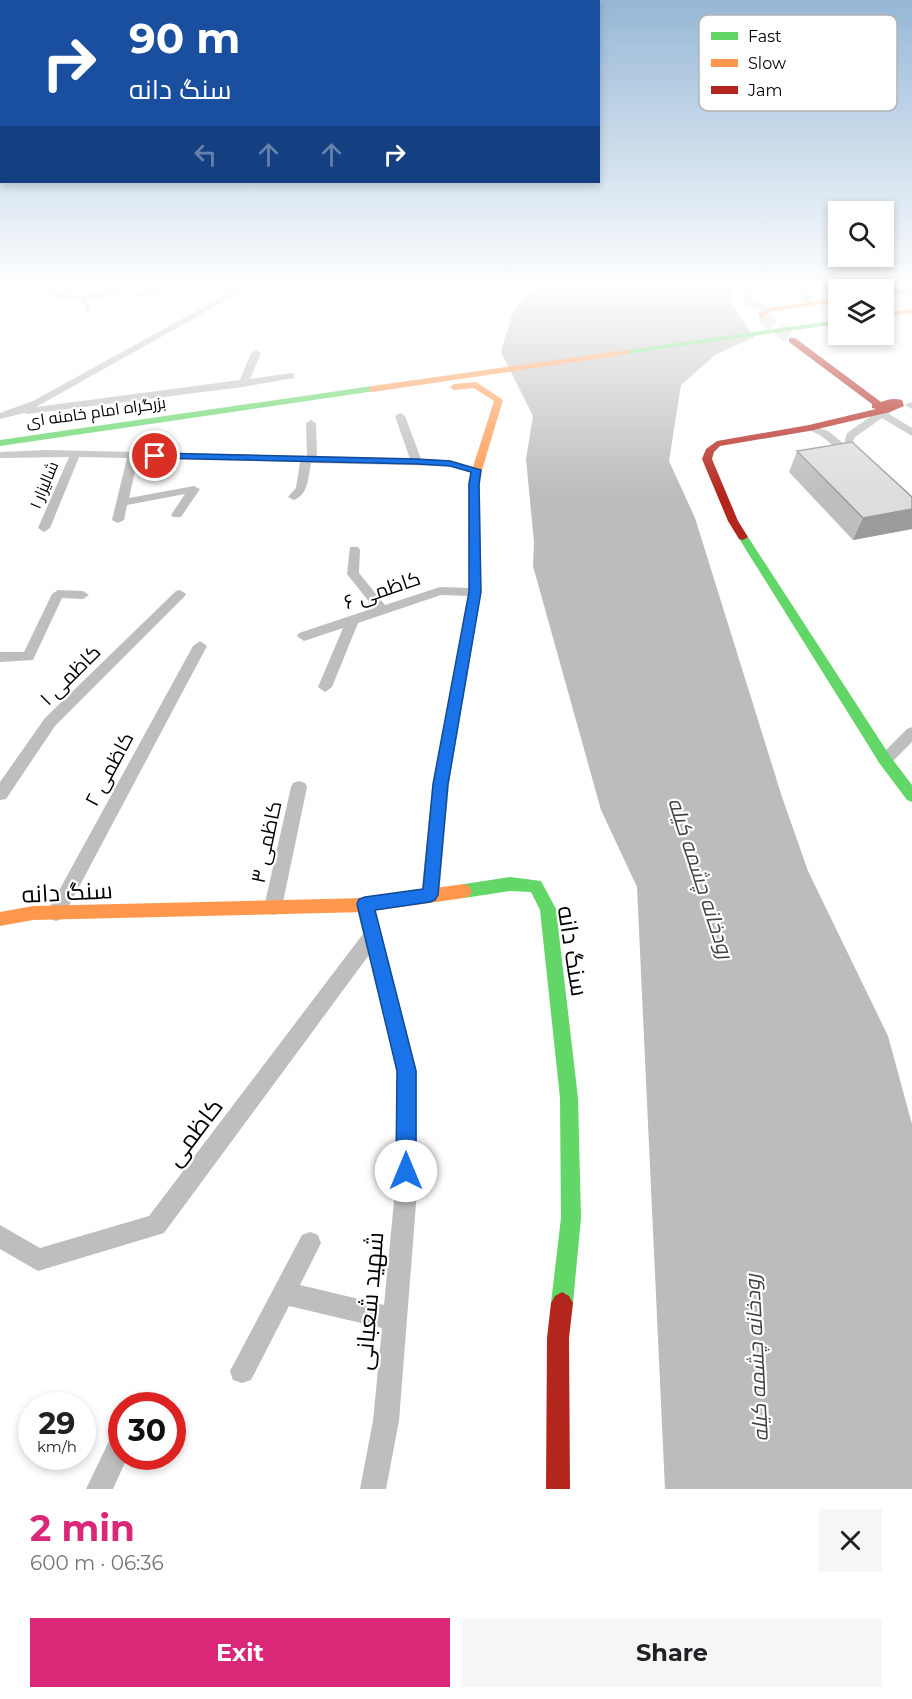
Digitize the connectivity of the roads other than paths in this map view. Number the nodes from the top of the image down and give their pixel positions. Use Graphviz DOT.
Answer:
graph roads {
  1 [pos="121,355"];
  2 [pos="255,355"];
  3 [pos="582,355"];
  4 [pos="820,355"];
  5 [pos="484,368"];
  6 [pos="291,376"];
  7 [pos="348,383"];
  8 [pos="243,384"];
  9 [pos="262,405"];
  10 [pos="895,406"];
  11 [pos="22,410"];
  12 [pos="0,416"];
  13 [pos="400,416"];
  14 [pos="311,423"];
  15 [pos="0,425"];
  16 [pos="809,428"];
  17 [pos="0,433"];
  18 [pos="773,433"];
  19 [pos="912,433"];
  20 [pos="0,442"];
  21 [pos="75,454"];
  22 [pos="0,455"];
  23 [pos="134,456"];
  24 [pos="309,459"];
  25 [pos="417,462"];
  26 [pos="477,470"];
  27 [pos="294,497"];
  28 [pos="123,503"];
  29 [pos="177,515"];
  30 [pos="118,520"];
  31 [pos="44,528"];
  32 [pos="354,550"];
  33 [pos="475,592"];
  34 [pos="180,594"];
  35 [pos="83,595"];
  36 [pos="383,611"];
  37 [pos="352,622"];
  38 [pos="304,636"];
  39 [pos="200,646"];
  40 [pos="0,657"];
  41 [pos="325,687"];
  42 [pos="912,733"];
  43 [pos="885,760"];
  44 [pos="299,787"];
  45 [pos="0,794"];
  46 [pos="912,796"];
  47 [pos="430,895"];
  48 [pos="365,904"];
  49 [pos="273,907"];
  50 [pos="56,912"];
  51 [pos="0,920"];
  52 [pos="373,935"];
  53 [pos="0,1236"];
  54 [pos="310,1243"];
  55 [pos="283,1293"];
  56 [pos="395,1319"];
  57 [pos="242,1371"];
  58 [pos="108,1470"];
  59 [pos="99,1489"];
  60 [pos="373,1489"];
  61 [pos="558,1489"];
  1 -- 11 [label="street"];
  2 -- 8 [label="street"];
  3 -- 5 [label="main road, بزرگراه امام خامنه ای"];
  4 -- 10 [label="main road"];
  5 -- 7 [label="main road, بزرگراه امام خامنه ای"];
  5 -- 9 [label="main road, بزرگراه امام خامنه ای"];
  6 -- 8 [label="street"];
  7 -- 15 [label="main road"];
  7 -- 17 [label="main road, بزرگراه امام خامنه ای"];
  8 -- 11 [label="street"];
  9 -- 20 [label="main road, بزرگراه امام خامنه ای"];
  9 -- 26 [label="main road"];
  10 -- 16 [label="main road"];
  10 -- 16 [label="street"];
  10 -- 18 [label="main road"];
  10 -- 19 [label="street"];
  11 -- 12 [label="street"];
  13 -- 25 [label="street"];
  14 -- 24 [label="street"];
  16 -- 18 [label="main road"];
  18 -- 43 [label="main road"];
  21 -- 22 [label="street"];
  21 -- 23 [label="street"];
  21 -- 31 [label="street, شالیزار ۱"];
  23 -- 24 [label="street"];
  23 -- 28 [label="street"];
  24 -- 25 [label="street"];
  24 -- 27 [label="street"];
  25 -- 26 [label="street"];
  26 -- 33 [label="street"];
  28 -- 29 [label="street"];
  28 -- 30 [label="street"];
  32 -- 36 [label="street"];
  33 -- 36 [label="street, کاظمی ۶"];
  33 -- 47 [label="street"];
  34 -- 45 [label="street, کاظمی ۱"];
  35 -- 40 [label="street"];
  36 -- 37 [label="street, کاظمی ۶"];
  37 -- 38 [label="street, کاظمی ۶"];
  37 -- 41 [label="street"];
  39 -- 50 [label="street, کاظمی ۲"];
  42 -- 43 [label="street"];
  43 -- 46 [label="main road"];
  44 -- 49 [label="street, کاظمی ۳"];
  47 -- 48 [label="main road, سنگ دانه"];
  47 -- 61 [label="main road, سنگ دانه"];
  48 -- 49 [label="main road, سنگ دانه"];
  48 -- 52 [label="street, شهید شعبانی"];
  49 -- 50 [label="main road, سنگ دانه"];
  50 -- 51 [label="main road, سنگ دانه"];
  52 -- 53 [label="street, کاظمی"];
  52 -- 56 [label="street, شهید شعبانی"];
  54 -- 55 [label="street"];
  55 -- 56 [label="street"];
  55 -- 57 [label="street"];
  56 -- 60 [label="street, شهید شعبانی"];
  58 -- 59 [label="street"];
}
